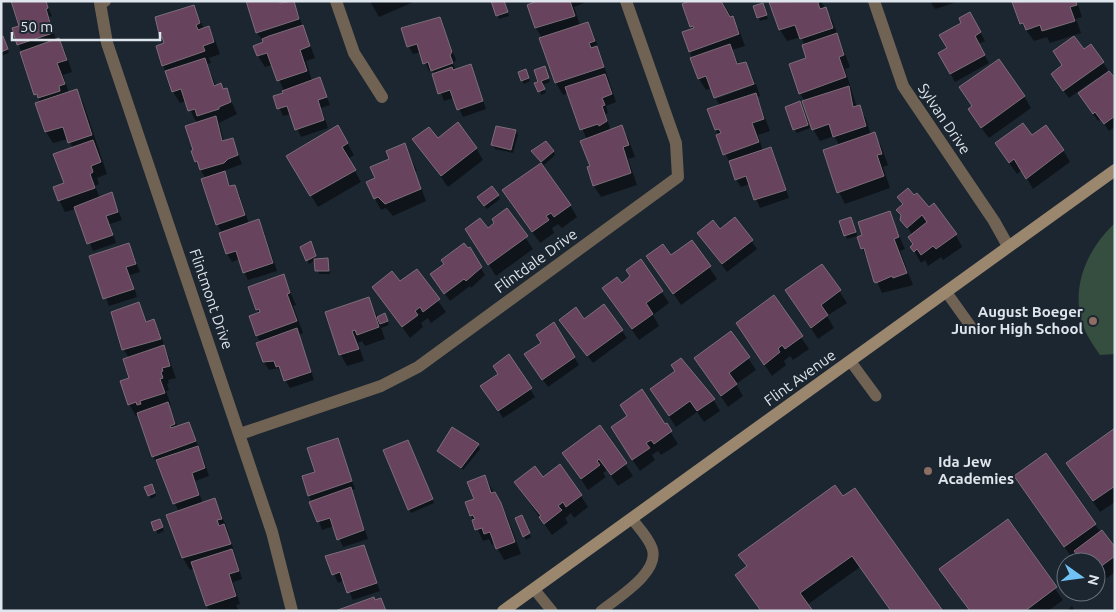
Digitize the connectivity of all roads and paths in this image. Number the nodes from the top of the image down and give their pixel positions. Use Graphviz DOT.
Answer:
graph roads {
  1 [pos="105,1"];
  2 [pos="336,1"];
  3 [pos="626,1"];
  4 [pos="874,1"];
  5 [pos="382,97"];
  6 [pos="1115,170"];
  7 [pos="1008,246"];
  8 [pos="947,293"];
  9 [pos="972,328"];
  10 [pos="851,362"];
  11 [pos="876,396"];
  12 [pos="240,434"];
  13 [pos="632,519"];
  14 [pos="534,588"];
  15 [pos="292,611"];
  16 [pos="503,611"];
  17 [pos="552,611"];
  18 [pos="601,611"];
  1 -- 12 [label="street, Flintmont Drive"];
  2 -- 5 [label="street"];
  3 -- 12 [label="street, Flintdale Drive"];
  4 -- 7 [label="street, Sylvan Drive"];
  6 -- 7 [label="street, Flint Avenue"];
  7 -- 8 [label="street, Flint Avenue"];
  8 -- 9 [label="lane"];
  8 -- 10 [label="street, Flint Avenue"];
  10 -- 11 [label="lane"];
  10 -- 13 [label="street, Flint Avenue"];
  12 -- 15 [label="street, Flintmont Drive"];
  13 -- 14 [label="street, Flint Avenue"];
  13 -- 18 [label="lane"];
  14 -- 16 [label="street, Flint Avenue"];
  14 -- 17 [label="lane"];
}
